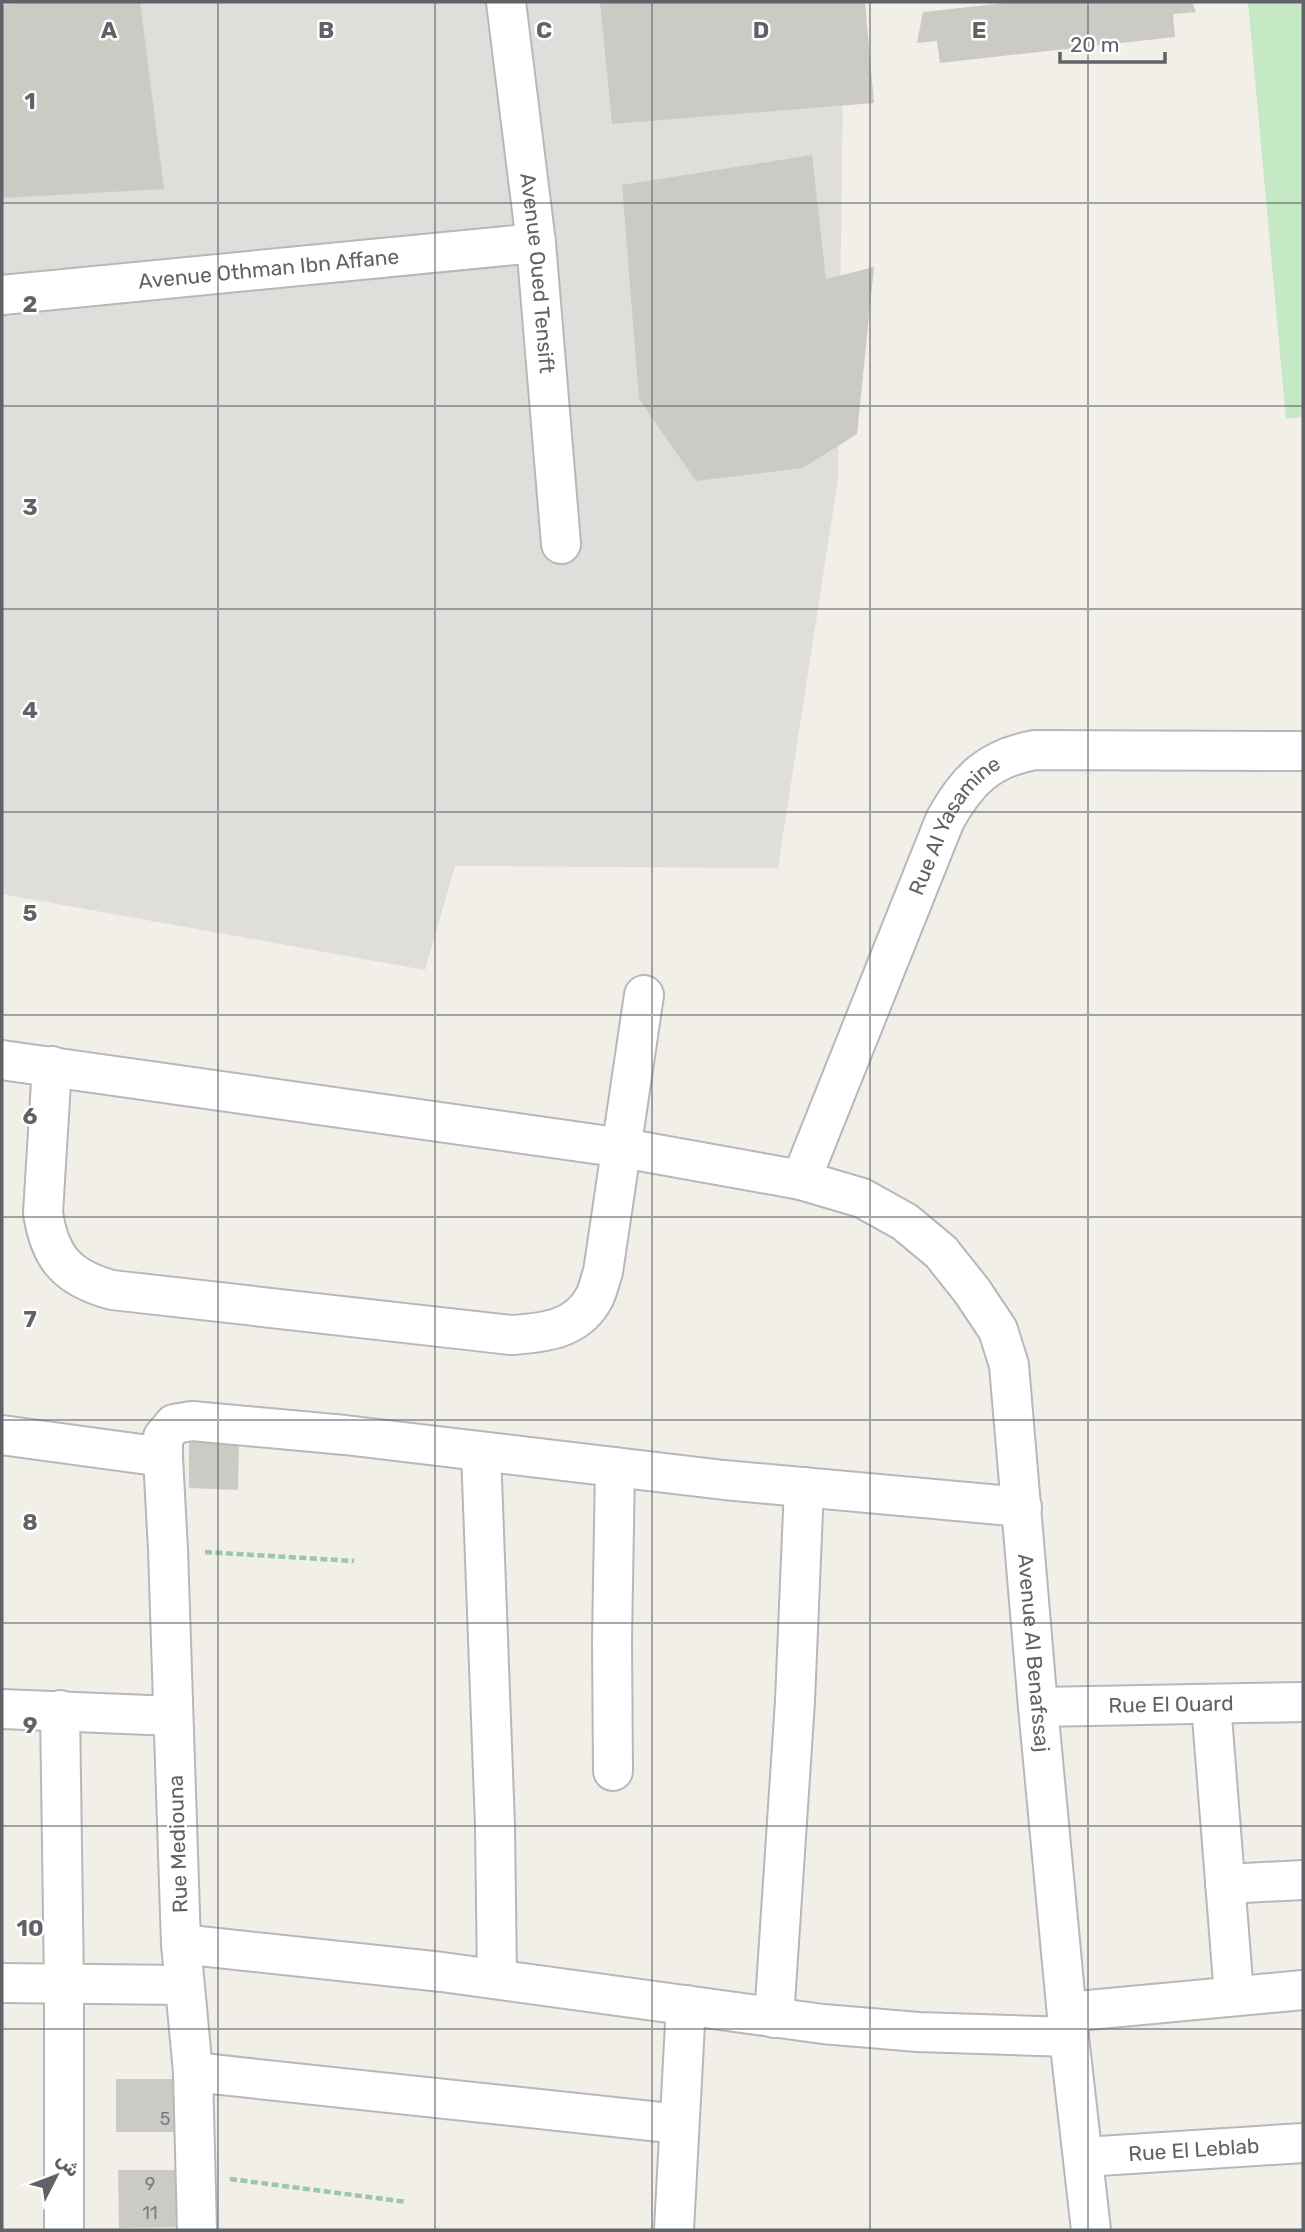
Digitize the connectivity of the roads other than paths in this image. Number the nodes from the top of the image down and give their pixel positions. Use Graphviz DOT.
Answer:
graph roads {
  1 [pos="506,2"];
  2 [pos="536,243"];
  3 [pos="2,295"];
  4 [pos="561,544"];
  5 [pos="1303,751"];
  6 [pos="644,995"];
  7 [pos="2,1060"];
  8 [pos="52,1066"];
  9 [pos="622,1148"];
  10 [pos="801,1180"];
  11 [pos="2,1435"];
  12 [pos="481,1452"];
  13 [pos="163,1457"];
  14 [pos="615,1468"];
  15 [pos="804,1488"];
  16 [pos="1022,1507"];
  17 [pos="1303,1702"];
  18 [pos="1211,1704"];
  19 [pos="1038,1707"];
  20 [pos="2,1709"];
  21 [pos="60,1710"];
  22 [pos="173,1716"];
  23 [pos="613,1771"];
  24 [pos="1303,1880"];
  25 [pos="1225,1884"];
  26 [pos="181,1944"];
  27 [pos="497,1979"];
  28 [pos="2,1983"];
  29 [pos="64,1983"];
  30 [pos="184,1985"];
  31 [pos="1303,1990"];
  32 [pos="1234,1994"];
  33 [pos="686,2005"];
  34 [pos="775,2018"];
  35 [pos="1068,2024"];
  36 [pos="193,2072"];
  37 [pos="679,2124"];
  38 [pos="1303,2143"];
  39 [pos="1084,2157"];
  40 [pos="64,2230"];
  41 [pos="197,2230"];
  42 [pos="674,2230"];
  43 [pos="1091,2230"];
  1 -- 2 [label="street, Avenue Oued Tensift"];
  2 -- 3 [label="street, Avenue Othman Ibn Affane"];
  2 -- 4 [label="street, Avenue Oued Tensift"];
  5 -- 10 [label="street, Rue Al Yasamine"];
  6 -- 9 [label="street"];
  7 -- 8 [label="street, Avenue Al Benafssaj"];
  8 -- 9 [label="street, Avenue Al Benafssaj"];
  8 -- 9 [label="street"];
  9 -- 10 [label="street, Avenue Al Benafssaj"];
  10 -- 16 [label="street, Avenue Al Benafssaj"];
  11 -- 13 [label="street"];
  12 -- 13 [label="street, Rue Mediouna"];
  12 -- 14 [label="street"];
  12 -- 27 [label="street"];
  13 -- 22 [label="street, Rue Mediouna"];
  14 -- 15 [label="street"];
  14 -- 23 [label="street"];
  15 -- 16 [label="street"];
  15 -- 34 [label="street"];
  16 -- 19 [label="street, Avenue Al Benafssaj"];
  17 -- 18 [label="street, Rue El Ouard"];
  18 -- 19 [label="street, Rue El Ouard"];
  18 -- 25 [label="street"];
  19 -- 35 [label="street, Avenue Al Benafssaj"];
  20 -- 21 [label="street"];
  21 -- 22 [label="street"];
  21 -- 29 [label="street"];
  22 -- 26 [label="street, Rue Mediouna"];
  24 -- 25 [label="street"];
  25 -- 32 [label="street"];
  26 -- 27 [label="street"];
  26 -- 30 [label="street, Rue Mediouna"];
  27 -- 33 [label="street"];
  28 -- 29 [label="street"];
  29 -- 30 [label="street"];
  29 -- 40 [label="street"];
  30 -- 36 [label="street, Rue Mediouna"];
  31 -- 32 [label="street"];
  32 -- 35 [label="street"];
  33 -- 34 [label="street"];
  33 -- 37 [label="street"];
  34 -- 35 [label="street"];
  35 -- 39 [label="street, Avenue Al Benafssaj"];
  36 -- 37 [label="street"];
  36 -- 41 [label="street, Rue Mediouna"];
  37 -- 42 [label="street"];
  38 -- 39 [label="street, Rue El Leblab"];
  39 -- 43 [label="street, Avenue Al Benafssaj"];
}
